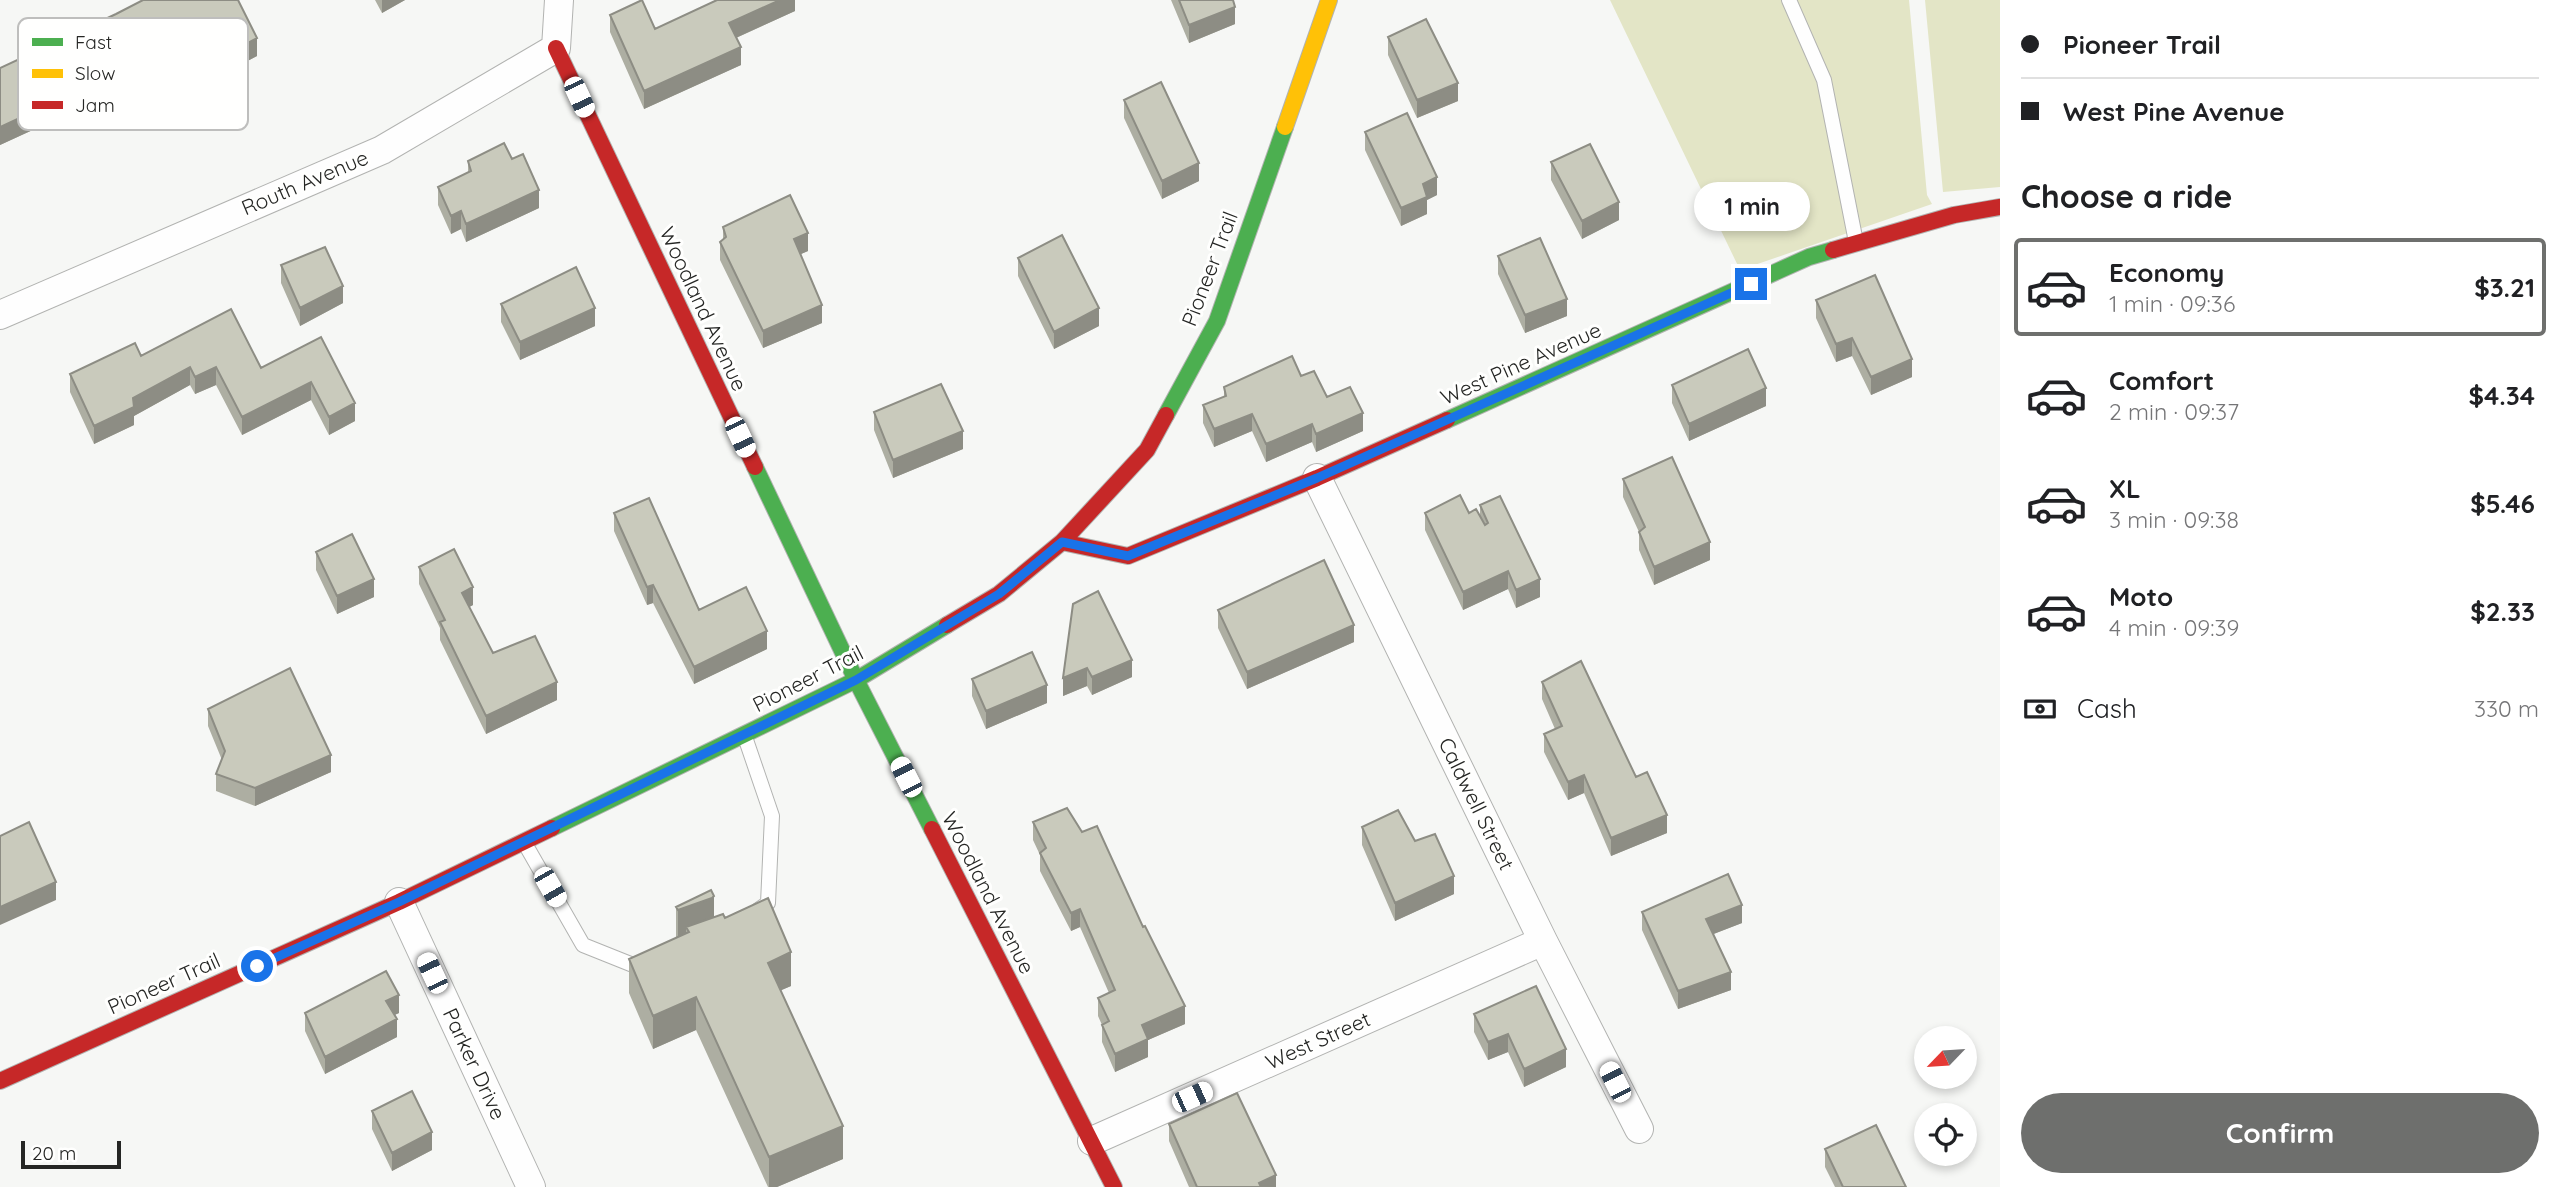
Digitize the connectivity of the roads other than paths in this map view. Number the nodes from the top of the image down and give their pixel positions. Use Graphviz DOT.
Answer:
graph roads {
  1 [pos="559,0"];
  2 [pos="1329,0"];
  3 [pos="1789,0"];
  4 [pos="555,48"];
  5 [pos="2000,207"];
  6 [pos="1856,243"];
  7 [pos="0,315"];
  8 [pos="1317,478"];
  9 [pos="1062,542"];
  10 [pos="856,680"];
  11 [pos="744,734"];
  12 [pos="524,841"];
  13 [pos="399,902"];
  14 [pos="747,918"];
  15 [pos="1543,941"];
  16 [pos="664,958"];
  17 [pos="0,1081"];
  18 [pos="1639,1129"];
  19 [pos="1092,1141"];
  20 [pos="531,1187"];
  21 [pos="1114,1187"];
  1 -- 4 [label="street"];
  2 -- 9 [label="street, Pioneer Trail"];
  3 -- 6 [label="lane"];
  4 -- 7 [label="street, Routh Avenue"];
  4 -- 10 [label="street, Woodland Avenue"];
  5 -- 6 [label="street, West Pine Avenue"];
  6 -- 8 [label="street, West Pine Avenue"];
  8 -- 9 [label="street, West Pine Avenue"];
  8 -- 15 [label="street, Caldwell Street"];
  9 -- 10 [label="street, Pioneer Trail"];
  10 -- 11 [label="street, Pioneer Trail"];
  10 -- 19 [label="street, Woodland Avenue"];
  11 -- 12 [label="street, Pioneer Trail"];
  11 -- 14 [label="lane"];
  12 -- 13 [label="street, Pioneer Trail"];
  12 -- 16 [label="lane"];
  13 -- 17 [label="street, Pioneer Trail"];
  13 -- 20 [label="street, Parker Drive"];
  15 -- 18 [label="street, Caldwell Street"];
  15 -- 19 [label="street, West Street"];
  19 -- 21 [label="street, Woodland Avenue"];
}
